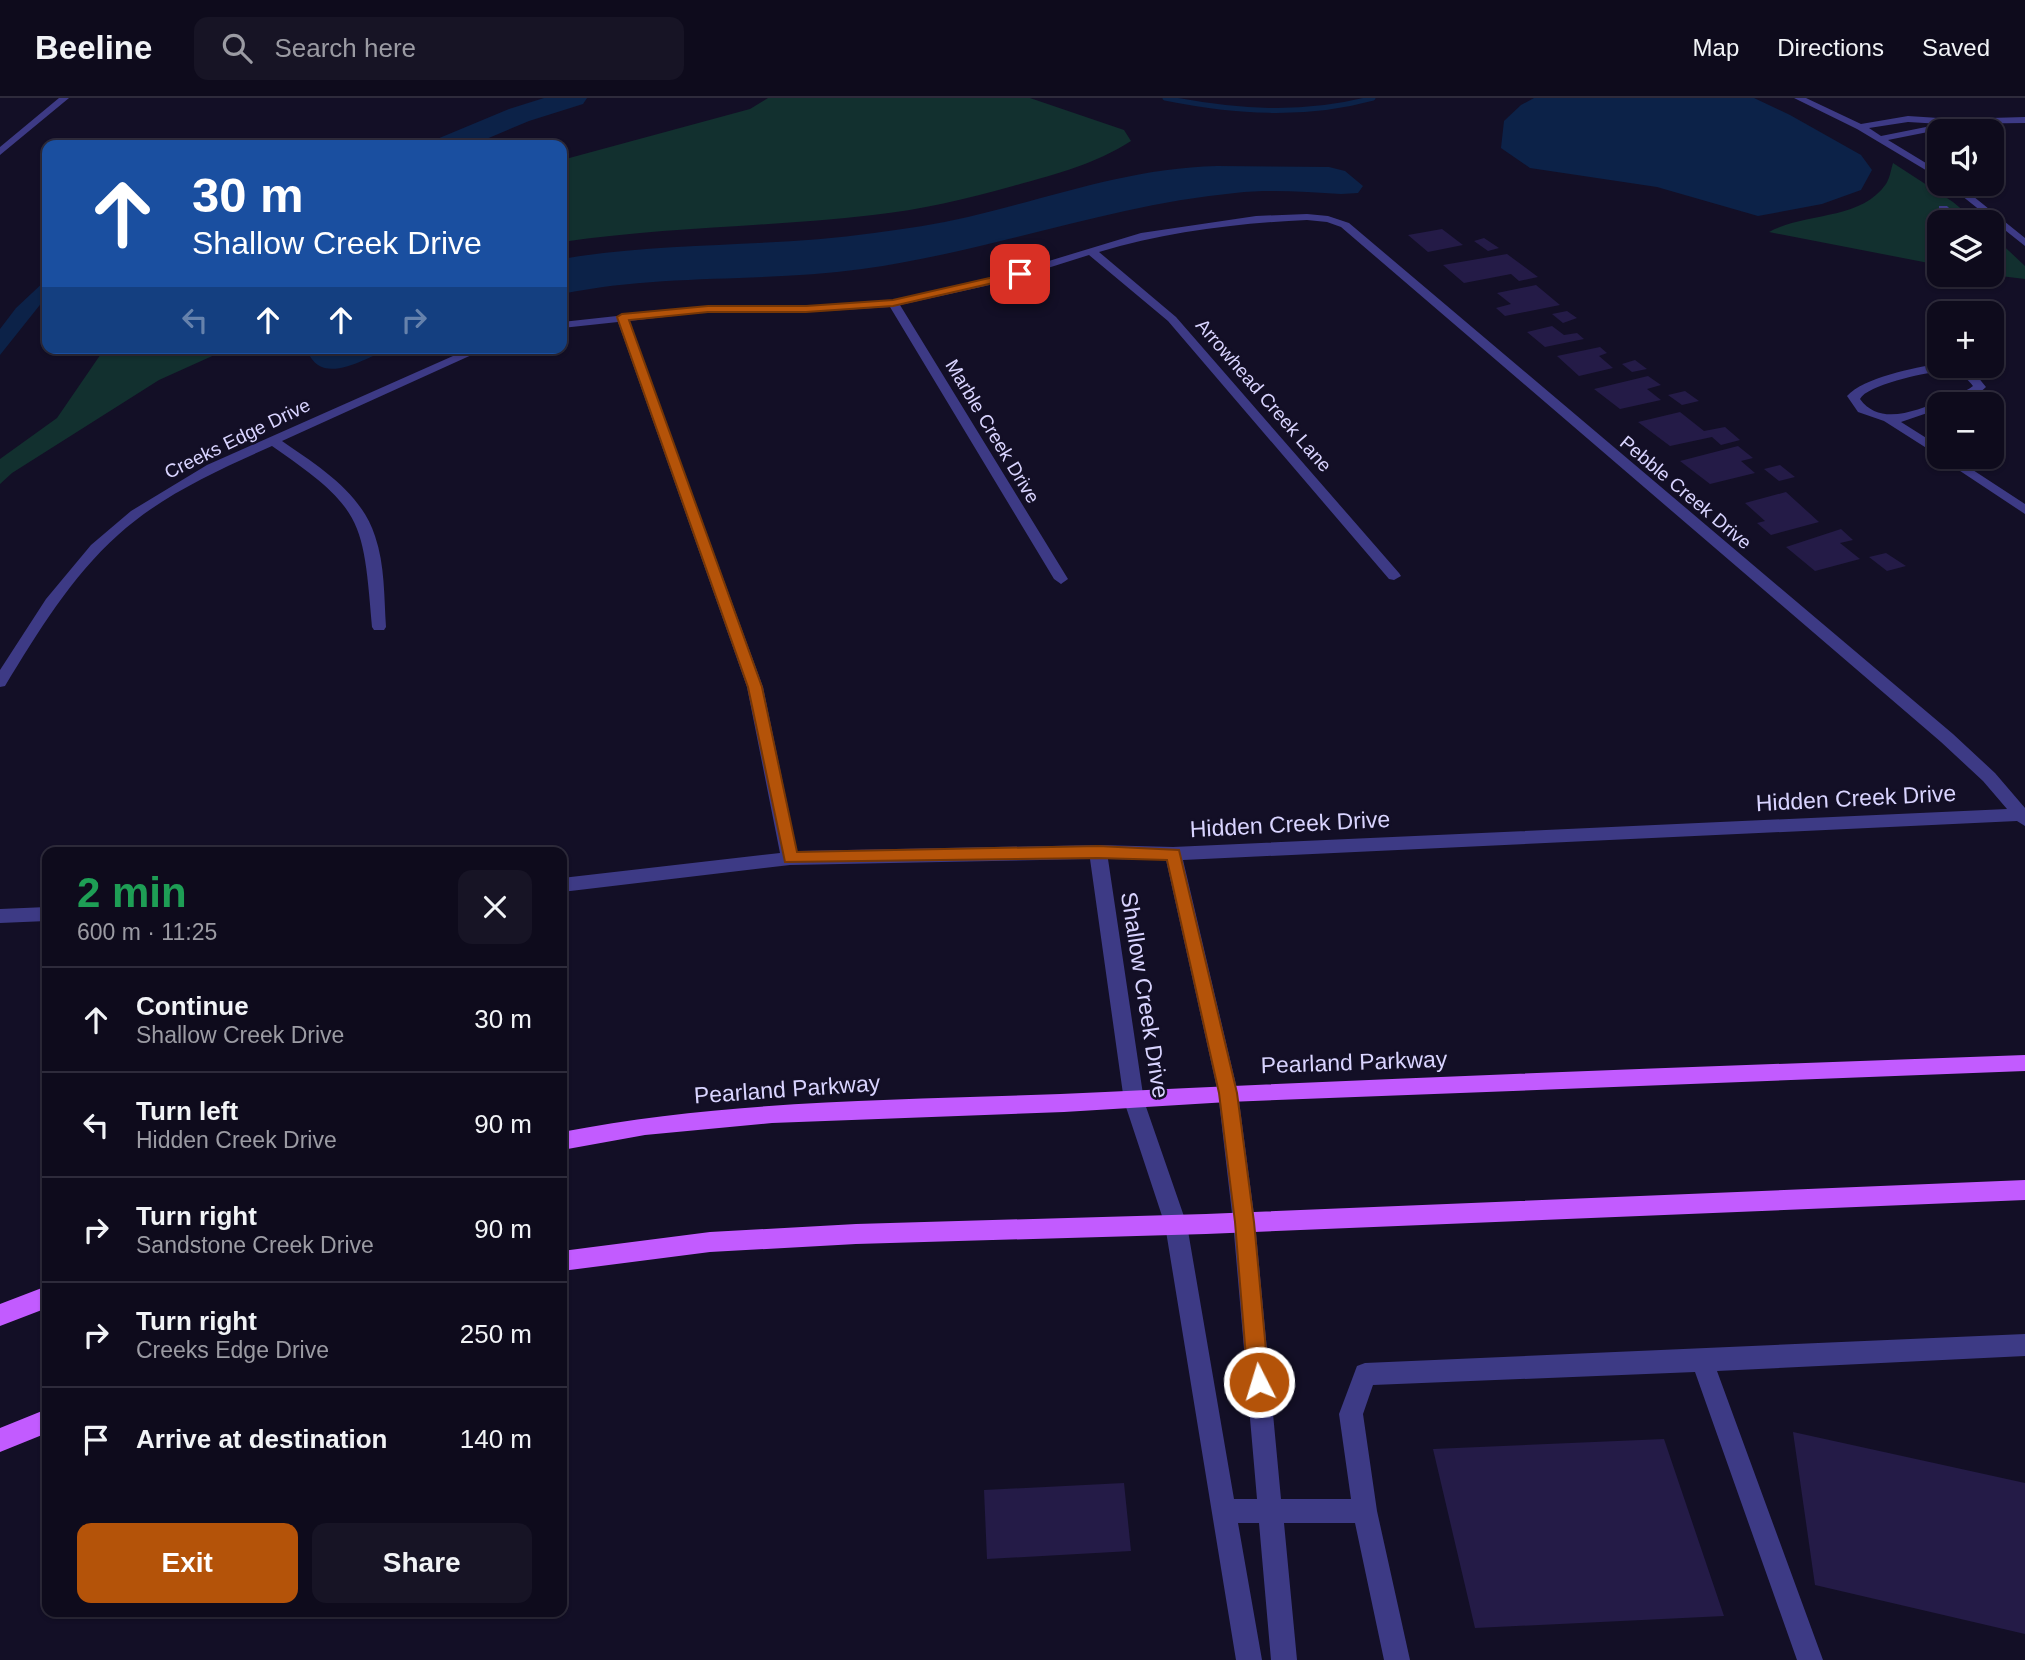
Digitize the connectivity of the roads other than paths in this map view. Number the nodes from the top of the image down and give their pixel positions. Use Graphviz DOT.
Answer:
graph roads {
  1 [pos="64,98"];
  2 [pos="1799,98"];
  3 [pos="1927,120"];
  4 [pos="2025,120"];
  5 [pos="2004,121"];
  6 [pos="1860,127"];
  7 [pos="1927,128"];
  8 [pos="1880,139"];
  9 [pos="0,152"];
  10 [pos="1927,168"];
  11 [pos="1967,196"];
  12 [pos="2004,227"];
  13 [pos="2007,227"];
  14 [pos="2025,228"];
  15 [pos="2025,243"];
  16 [pos="1093,253"];
  17 [pos="893,303"];
  18 [pos="622,317"];
  19 [pos="567,324"];
  20 [pos="468,354"];
  21 [pos="1973,392"];
  22 [pos="1927,410"];
  23 [pos="1889,419"];
  24 [pos="274,441"];
  25 [pos="1927,444"];
  26 [pos="1963,469"];
  27 [pos="2025,510"];
  28 [pos="1394,576"];
  29 [pos="1061,579"];
  30 [pos="379,627"];
  31 [pos="0,682"];
  32 [pos="2023,817"];
  33 [pos="1098,852"];
  34 [pos="1173,854"];
  35 [pos="790,858"];
  36 [pos="567,885"];
  37 [pos="42,914"];
  38 [pos="0,916"];
  39 [pos="2025,1063"];
  40 [pos="1228,1093"];
  41 [pos="1134,1101"];
  42 [pos="567,1140"];
  43 [pos="2025,1190"];
  44 [pos="1244,1222"];
  45 [pos="1176,1225"];
  46 [pos="567,1260"];
  47 [pos="42,1299"];
  48 [pos="0,1315"];
  49 [pos="2025,1345"];
  50 [pos="1702,1360"];
  51 [pos="42,1423"];
  52 [pos="0,1440"];
  53 [pos="1222,1511"];
  54 [pos="1270,1511"];
  55 [pos="1365,1511"];
  56 [pos="1249,1660"];
  57 [pos="1284,1660"];
  58 [pos="1397,1660"];
  59 [pos="1810,1660"];
  1 -- 9 [label="street"];
  2 -- 6 [label="street"];
  3 -- 6 [label="street"];
  4 -- 5 [label="street"];
  6 -- 8 [label="street"];
  7 -- 8 [label="street"];
  8 -- 10 [label="street"];
  11 -- 13 [label="street"];
  12 -- 13 [label="street"];
  13 -- 14 [label="street"];
  13 -- 15 [label="street"];
  16 -- 17 [label="street"];
  16 -- 28 [label="street, Arrowhead Creek Lane"];
  16 -- 32 [label="street, Pebble Creek Drive"];
  17 -- 18 [label="street"];
  17 -- 29 [label="street, Marble Creek Drive"];
  18 -- 19 [label="street"];
  18 -- 35 [label="street"];
  20 -- 24 [label="street, Creeks Edge Drive"];
  21 -- 23 [label="street"];
  22 -- 23 [label="street"];
  23 -- 25 [label="street"];
  24 -- 30 [label="street"];
  24 -- 31 [label="street, Creeks Edge Drive"];
  26 -- 27 [label="street"];
  32 -- 34 [label="street, Hidden Creek Drive"];
  33 -- 34 [label="street, Hidden Creek Drive"];
  33 -- 35 [label="street, Hidden Creek Drive"];
  33 -- 41 [label="street, Shallow Creek Drive"];
  34 -- 40 [label="street"];
  35 -- 36 [label="street, Hidden Creek Drive"];
  37 -- 38 [label="street"];
  39 -- 40 [label="main road, Pearland Parkway"];
  40 -- 41 [label="main road, Pearland Parkway"];
  40 -- 44 [label="street"];
  41 -- 42 [label="main road, Pearland Parkway"];
  41 -- 45 [label="street, Shallow Creek Drive"];
  43 -- 44 [label="main road"];
  44 -- 45 [label="main road"];
  44 -- 54 [label="street"];
  45 -- 46 [label="main road"];
  45 -- 53 [label="street, Shallow Creek Drive"];
  47 -- 48 [label="main road"];
  49 -- 50 [label="street"];
  50 -- 55 [label="street"];
  50 -- 59 [label="street"];
  51 -- 52 [label="main road"];
  53 -- 54 [label="street"];
  53 -- 56 [label="street, Shallow Creek Drive"];
  54 -- 55 [label="street"];
  54 -- 57 [label="street"];
  55 -- 58 [label="street"];
}
